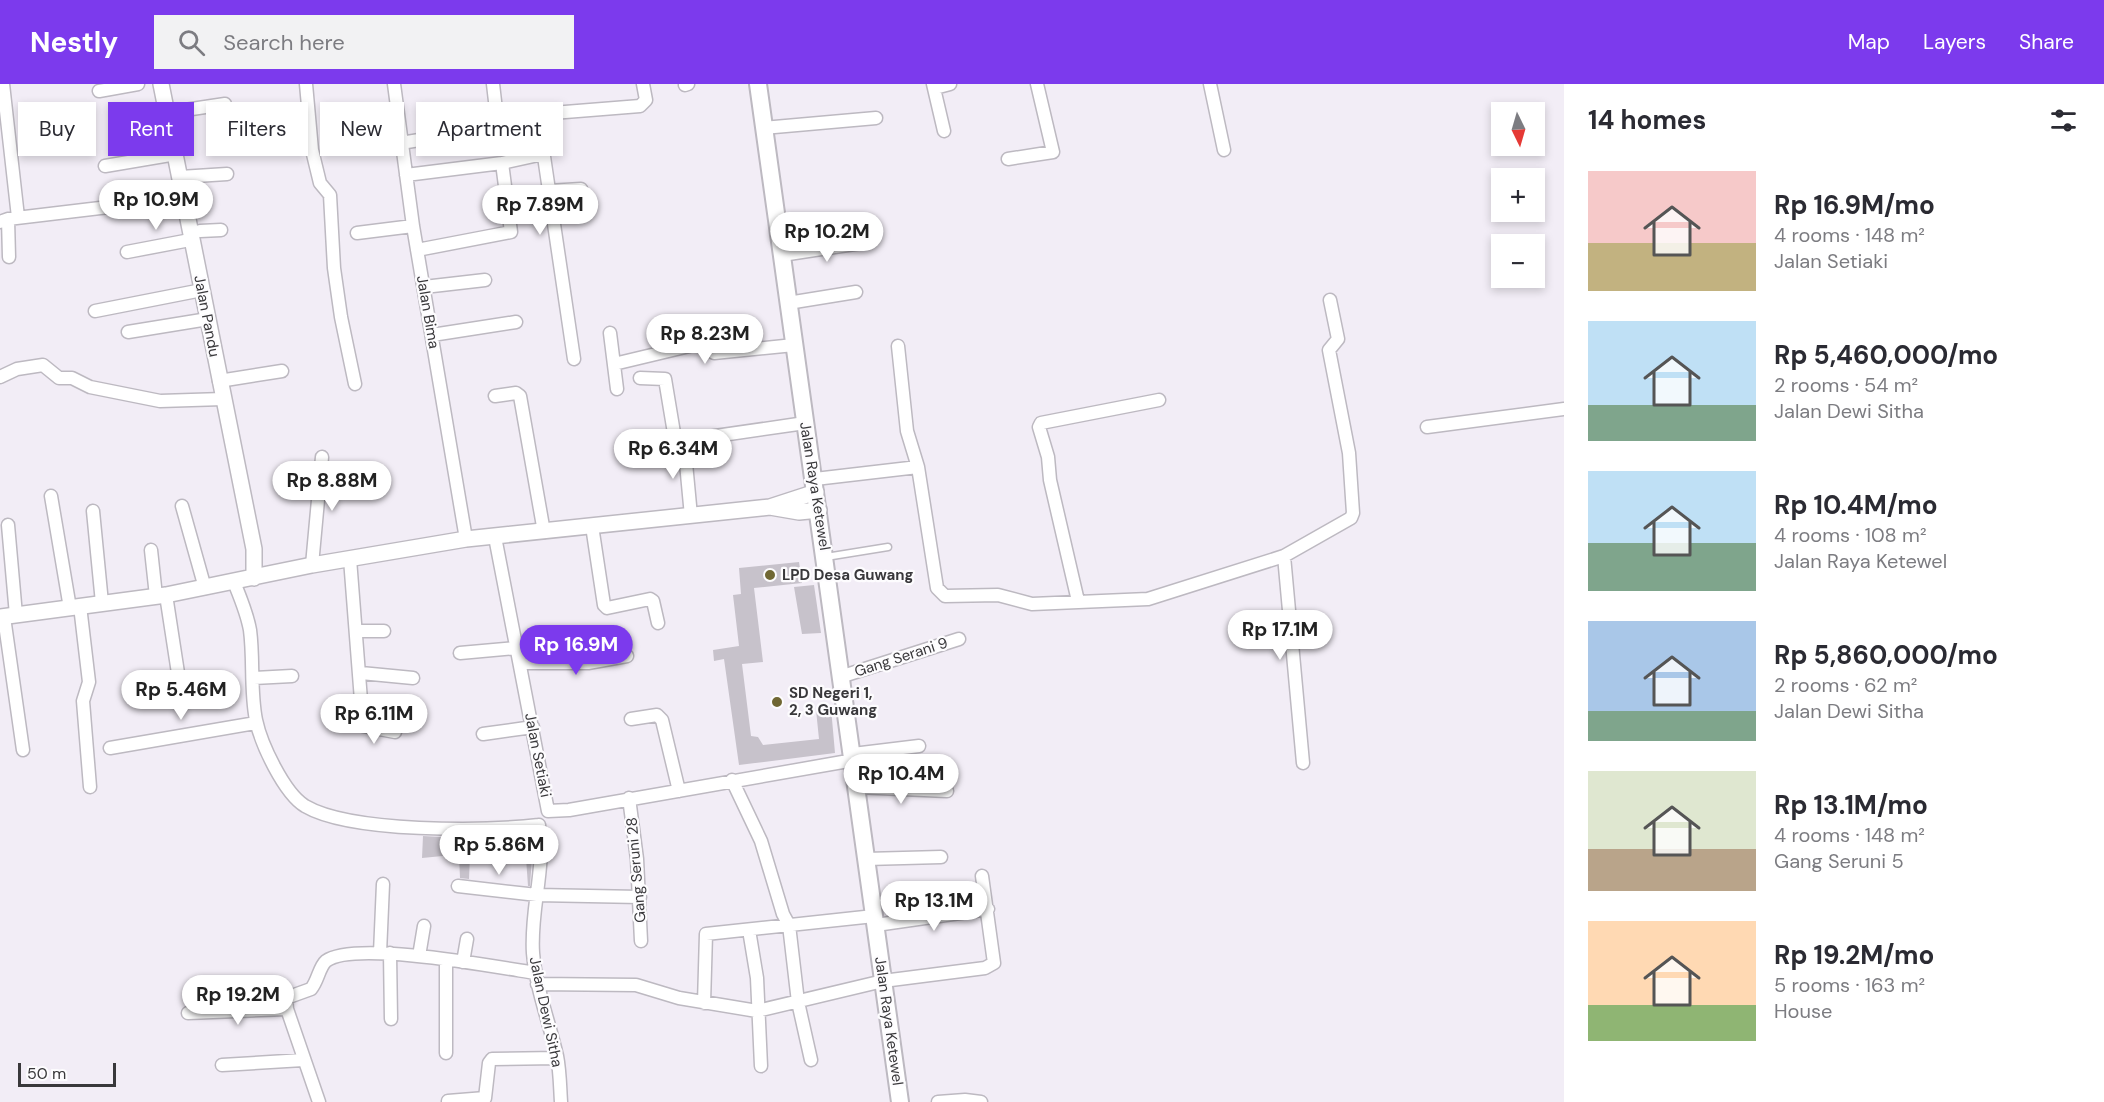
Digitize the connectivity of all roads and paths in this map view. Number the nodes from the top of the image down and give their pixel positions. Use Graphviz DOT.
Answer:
graph roads {
  1 [pos="3,84"];
  2 [pos="138,84"];
  3 [pos="161,84"];
  4 [pos="306,84"];
  5 [pos="394,84"];
  6 [pos="493,84"];
  7 [pos="643,84"];
  8 [pos="758,84"];
  9 [pos="950,84"];
  10 [pos="1037,84"];
  11 [pos="1210,84"];
  12 [pos="934,86"];
  13 [pos="99,91"];
  14 [pos="166,102"];
  15 [pos="396,102"];
  16 [pos="563,112"];
  17 [pos="876,118"];
  18 [pos="4,120"];
  19 [pos="763,128"];
  20 [pos="944,131"];
  21 [pos="404,142"];
  22 [pos="1224,150"];
  23 [pos="164,156"];
  24 [pos="176,156"];
  25 [pos="402,156"];
  26 [pos="534,156"];
  27 [pos="543,156"];
  28 [pos="1008,159"];
  29 [pos="502,163"];
  30 [pos="105,166"];
  31 [pos="227,174"];
  32 [pos="406,175"];
  33 [pos="180,177"];
  34 [pos="581,189"];
  35 [pos="548,191"];
  36 [pos="184,198"];
  37 [pos="9,219"];
  38 [pos="413,226"];
  39 [pos="221,230"];
  40 [pos="357,233"];
  41 [pos="195,236"];
  42 [pos="868,242"];
  43 [pos="417,250"];
  44 [pos="127,252"];
  45 [pos="782,255"];
  46 [pos="9,258"];
  47 [pos="485,280"];
  48 [pos="424,287"];
  49 [pos="202,290"];
  50 [pos="856,292"];
  51 [pos="1330,300"];
  52 [pos="788,303"];
  53 [pos="95,311"];
  54 [pos="208,319"];
  55 [pos="516,322"];
  56 [pos="128,332"];
  57 [pos="610,333"];
  58 [pos="432,334"];
  59 [pos="794,345"];
  60 [pos="898,346"];
  61 [pos="574,358"];
  62 [pos="614,364"];
  63 [pos="282,370"];
  64 [pos="0,377"];
  65 [pos="640,378"];
  66 [pos="219,381"];
  67 [pos="355,384"];
  68 [pos="617,389"];
  69 [pos="495,396"];
  70 [pos="223,399"];
  71 [pos="1159,400"];
  72 [pos="1564,410"];
  73 [pos="805,423"];
  74 [pos="1427,427"];
  75 [pos="684,442"];
  76 [pos="322,457"];
  77 [pos="918,467"];
  78 [pos="815,486"];
  79 [pos="51,496"];
  80 [pos="182,506"];
  81 [pos="770,507"];
  82 [pos="819,510"];
  83 [pos="93,511"];
  84 [pos="691,516"];
  85 [pos="8,525"];
  86 [pos="592,526"];
  87 [pos="544,532"];
  88 [pos="495,537"];
  89 [pos="466,539"];
  90 [pos="888,547"];
  91 [pos="254,549"];
  92 [pos="151,550"];
  93 [pos="1284,556"];
  94 [pos="825,557"];
  95 [pos="350,559"];
  96 [pos="312,565"];
  97 [pos="273,573"];
  98 [pos="254,578"];
  99 [pos="234,582"];
  100 [pos="205,588"];
  101 [pos="161,595"];
  102 [pos="1078,601"];
  103 [pos="102,603"];
  104 [pos="75,607"];
  105 [pos="7,616"];
  106 [pos="658,623"];
  107 [pos="356,631"];
  108 [pos="384,631"];
  109 [pos="959,639"];
  110 [pos="516,648"];
  111 [pos="460,652"];
  112 [pos="627,656"];
  113 [pos="520,663"];
  114 [pos="361,673"];
  115 [pos="292,676"];
  116 [pos="843,676"];
  117 [pos="253,678"];
  118 [pos="413,678"];
  119 [pos="139,686"];
  120 [pos="631,719"];
  121 [pos="256,723"];
  122 [pos="532,727"];
  123 [pos="395,732"];
  124 [pos="483,734"];
  125 [pos="919,747"];
  126 [pos="110,748"];
  127 [pos="23,750"];
  128 [pos="854,757"];
  129 [pos="1303,763"];
  130 [pos="732,780"];
  131 [pos="90,787"];
  132 [pos="856,787"];
  133 [pos="679,791"];
  134 [pos="948,791"];
  135 [pos="629,798"];
  136 [pos="548,811"];
  137 [pos="539,825"];
  138 [pos="941,857"];
  139 [pos="866,859"];
  140 [pos="982,876"];
  141 [pos="382,884"];
  142 [pos="458,886"];
  143 [pos="537,895"];
  144 [pos="640,897"];
  145 [pos="988,909"];
  146 [pos="875,920"];
  147 [pos="789,925"];
  148 [pos="424,926"];
  149 [pos="749,930"];
  150 [pos="467,939"];
  151 [pos="641,941"];
  152 [pos="385,952"];
  153 [pos="419,956"];
  154 [pos="446,960"];
  155 [pos="463,962"];
  156 [pos="536,979"];
  157 [pos="883,981"];
  158 [pos="798,1002"];
  159 [pos="704,1003"];
  160 [pos="287,1009"];
  161 [pos="757,1011"];
  162 [pos="188,1013"];
  163 [pos="391,1019"];
  164 [pos="446,1053"];
  165 [pos="557,1058"];
  166 [pos="303,1060"];
  167 [pos="811,1060"];
  168 [pos="222,1065"];
  169 [pos="760,1066"];
  170 [pos="448,1101"];
  171 [pos="319,1102"];
  172 [pos="561,1102"];
  173 [pos="900,1102"];
  174 [pos="938,1102"];
  175 [pos="981,1102"];
  1 -- 18 [label="street"];
  2 -- 13 [label="street"];
  3 -- 14 [label="street, Jalan Pandu"];
  4 -- 67 [label="street"];
  5 -- 15 [label="street, Jalan Bima"];
  6 -- 21 [label="street"];
  7 -- 16 [label="street"];
  8 -- 19 [label="main road, Jalan Raya Ketewel"];
  9 -- 12 [label="street"];
  10 -- 28 [label="street"];
  11 -- 22 [label="street"];
  12 -- 20 [label="street"];
  17 -- 19 [label="street"];
  18 -- 37 [label="street"];
  19 -- 45 [label="main road, Jalan Raya Ketewel"];
  23 -- 30 [label="street"];
  24 -- 33 [label="street, Jalan Pandu"];
  25 -- 32 [label="street, Jalan Bima"];
  26 -- 29 [label="street"];
  27 -- 35 [label="street"];
  29 -- 32 [label="street"];
  29 -- 43 [label="street"];
  31 -- 33 [label="street"];
  32 -- 38 [label="street, Jalan Bima"];
  33 -- 36 [label="street, Jalan Pandu"];
  34 -- 35 [label="street"];
  35 -- 61 [label="street"];
  36 -- 37 [label="street"];
  36 -- 41 [label="street, Jalan Pandu"];
  37 -- 46 [label="street"];
  38 -- 40 [label="street"];
  38 -- 43 [label="street, Jalan Bima"];
  39 -- 41 [label="street"];
  41 -- 44 [label="street"];
  41 -- 49 [label="street, Jalan Pandu"];
  42 -- 45 [label="street"];
  43 -- 48 [label="street, Jalan Bima"];
  45 -- 52 [label="main road, Jalan Raya Ketewel"];
  47 -- 48 [label="street"];
  48 -- 58 [label="street, Jalan Bima"];
  49 -- 53 [label="street"];
  49 -- 54 [label="street, Jalan Pandu"];
  50 -- 52 [label="street"];
  51 -- 93 [label="street"];
  52 -- 59 [label="main road, Jalan Raya Ketewel"];
  54 -- 56 [label="street"];
  54 -- 66 [label="street, Jalan Pandu"];
  55 -- 58 [label="street"];
  57 -- 62 [label="street"];
  58 -- 89 [label="street, Jalan Bima"];
  59 -- 62 [label="street"];
  59 -- 73 [label="main road, Jalan Raya Ketewel"];
  60 -- 77 [label="street"];
  62 -- 68 [label="street"];
  63 -- 66 [label="street"];
  64 -- 70 [label="street"];
  65 -- 75 [label="street"];
  66 -- 70 [label="street, Jalan Pandu"];
  69 -- 87 [label="street"];
  70 -- 91 [label="street, Jalan Pandu"];
  71 -- 102 [label="street"];
  72 -- 74 [label="street"];
  73 -- 75 [label="street"];
  73 -- 78 [label="main road, Jalan Raya Ketewel"];
  75 -- 84 [label="street"];
  76 -- 96 [label="street"];
  77 -- 78 [label="street"];
  77 -- 102 [label="street"];
  78 -- 81 [label="street"];
  78 -- 82 [label="main road, Jalan Raya Ketewel"];
  79 -- 104 [label="street"];
  80 -- 100 [label="street"];
  81 -- 82 [label="street"];
  81 -- 84 [label="street"];
  82 -- 94 [label="main road, Jalan Raya Ketewel"];
  83 -- 103 [label="street"];
  84 -- 86 [label="street"];
  85 -- 105 [label="street"];
  86 -- 87 [label="street"];
  86 -- 106 [label="street"];
  87 -- 88 [label="street"];
  88 -- 89 [label="street"];
  88 -- 110 [label="street, Jalan Setiaki"];
  89 -- 95 [label="street"];
  90 -- 94 [label="lane"];
  91 -- 97 [label="street, Jalan Pandu"];
  91 -- 98 [label="street, Jalan Pandu"];
  92 -- 101 [label="street"];
  93 -- 102 [label="street"];
  93 -- 129 [label="street"];
  94 -- 116 [label="main road, Jalan Raya Ketewel"];
  95 -- 96 [label="street"];
  95 -- 107 [label="street"];
  96 -- 97 [label="street"];
  97 -- 98 [label="street"];
  98 -- 99 [label="street"];
  99 -- 100 [label="street"];
  99 -- 117 [label="street"];
  100 -- 101 [label="street"];
  101 -- 103 [label="street"];
  101 -- 119 [label="street"];
  103 -- 104 [label="street"];
  104 -- 105 [label="street"];
  104 -- 131 [label="street"];
  105 -- 127 [label="street"];
  107 -- 108 [label="street"];
  107 -- 114 [label="street"];
  109 -- 116 [label="street, Gang Serani 9"];
  110 -- 111 [label="street"];
  110 -- 113 [label="street, Jalan Setiaki"];
  112 -- 113 [label="street"];
  113 -- 122 [label="street, Jalan Setiaki"];
  114 -- 118 [label="street"];
  114 -- 123 [label="street"];
  115 -- 117 [label="street"];
  116 -- 128 [label="main road, Jalan Raya Ketewel"];
  117 -- 121 [label="street"];
  120 -- 133 [label="street"];
  121 -- 126 [label="street"];
  121 -- 137 [label="street"];
  122 -- 124 [label="street"];
  122 -- 136 [label="street, Jalan Setiaki"];
  125 -- 128 [label="street, Jalan Setiaki"];
  128 -- 130 [label="street, Jalan Setiaki"];
  128 -- 132 [label="main road, Jalan Raya Ketewel"];
  130 -- 133 [label="street, Jalan Setiaki"];
  130 -- 147 [label="street"];
  132 -- 134 [label="street"];
  132 -- 139 [label="main road, Jalan Raya Ketewel"];
  133 -- 135 [label="street, Jalan Setiaki"];
  135 -- 136 [label="street, Jalan Setiaki"];
  135 -- 144 [label="street, Gang Seruni 28"];
  136 -- 137 [label="street"];
  137 -- 143 [label="street, Jalan Dewi Sitha"];
  138 -- 139 [label="street"];
  139 -- 146 [label="main road, Jalan Raya Ketewel"];
  140 -- 145 [label="street"];
  141 -- 152 [label="street"];
  142 -- 143 [label="street"];
  143 -- 144 [label="street"];
  143 -- 156 [label="street, Jalan Dewi Sitha"];
  144 -- 151 [label="street, Gang Seruni 28"];
  145 -- 146 [label="street"];
  145 -- 157 [label="street"];
  146 -- 147 [label="street"];
  146 -- 157 [label="main road, Jalan Raya Ketewel"];
  147 -- 149 [label="street"];
  147 -- 158 [label="street"];
  148 -- 153 [label="street"];
  149 -- 159 [label="street"];
  149 -- 161 [label="street"];
  150 -- 155 [label="street"];
  152 -- 153 [label="street"];
  152 -- 160 [label="street"];
  152 -- 163 [label="street"];
  153 -- 154 [label="street"];
  154 -- 155 [label="street"];
  154 -- 164 [label="street"];
  155 -- 156 [label="street"];
  156 -- 159 [label="street"];
  156 -- 165 [label="street, Jalan Dewi Sitha"];
  157 -- 158 [label="street"];
  157 -- 173 [label="main road, Jalan Raya Ketewel"];
  158 -- 161 [label="street"];
  158 -- 167 [label="street"];
  159 -- 161 [label="street"];
  160 -- 162 [label="street"];
  160 -- 166 [label="street"];
  161 -- 169 [label="street"];
  165 -- 170 [label="street"];
  165 -- 172 [label="street, Jalan Dewi Sitha"];
  166 -- 168 [label="street"];
  166 -- 171 [label="street"];
  174 -- 175 [label="street"];
}
